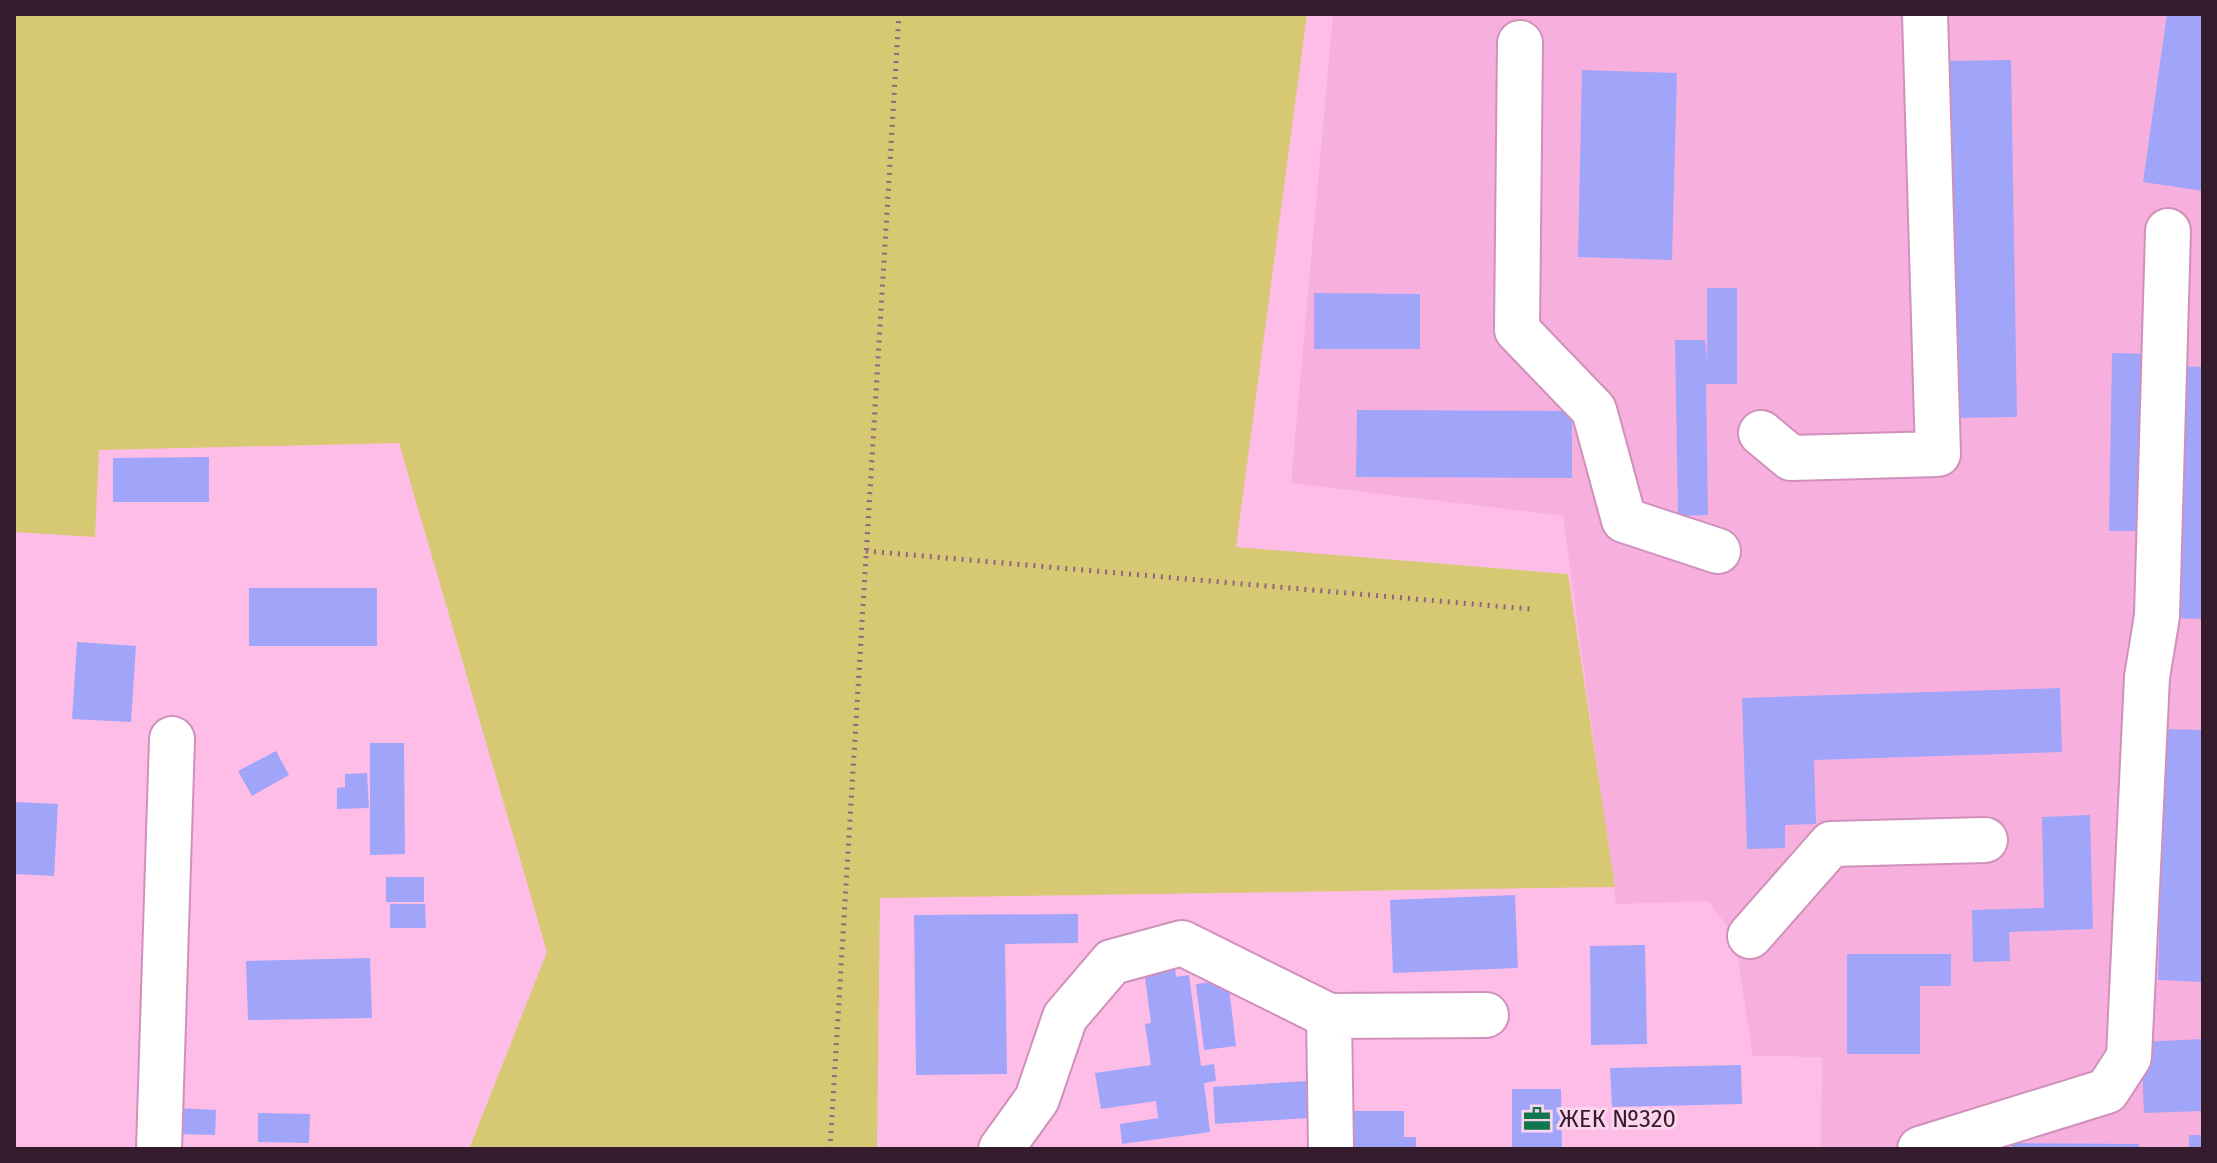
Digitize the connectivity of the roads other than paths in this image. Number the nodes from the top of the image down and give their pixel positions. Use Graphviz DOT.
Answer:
graph roads {
  1 [pos="1925,14"];
  2 [pos="1520,43"];
  3 [pos="2168,231"];
  4 [pos="1761,433"];
  5 [pos="1718,551"];
  6 [pos="172,739"];
  7 [pos="1985,840"];
  8 [pos="1750,936"];
  9 [pos="1486,1015"];
  10 [pos="1329,1016"];
  11 [pos="159,1149"];
  12 [pos="1001,1149"];
  13 [pos="1331,1149"];
  14 [pos="1920,1149"];
  1 -- 4 [label="lane"];
  2 -- 5 [label="lane"];
  3 -- 14 [label="lane"];
  6 -- 11 [label="lane"];
  7 -- 8 [label="lane"];
  9 -- 10 [label="lane"];
  10 -- 12 [label="lane"];
  10 -- 13 [label="lane"];
}
